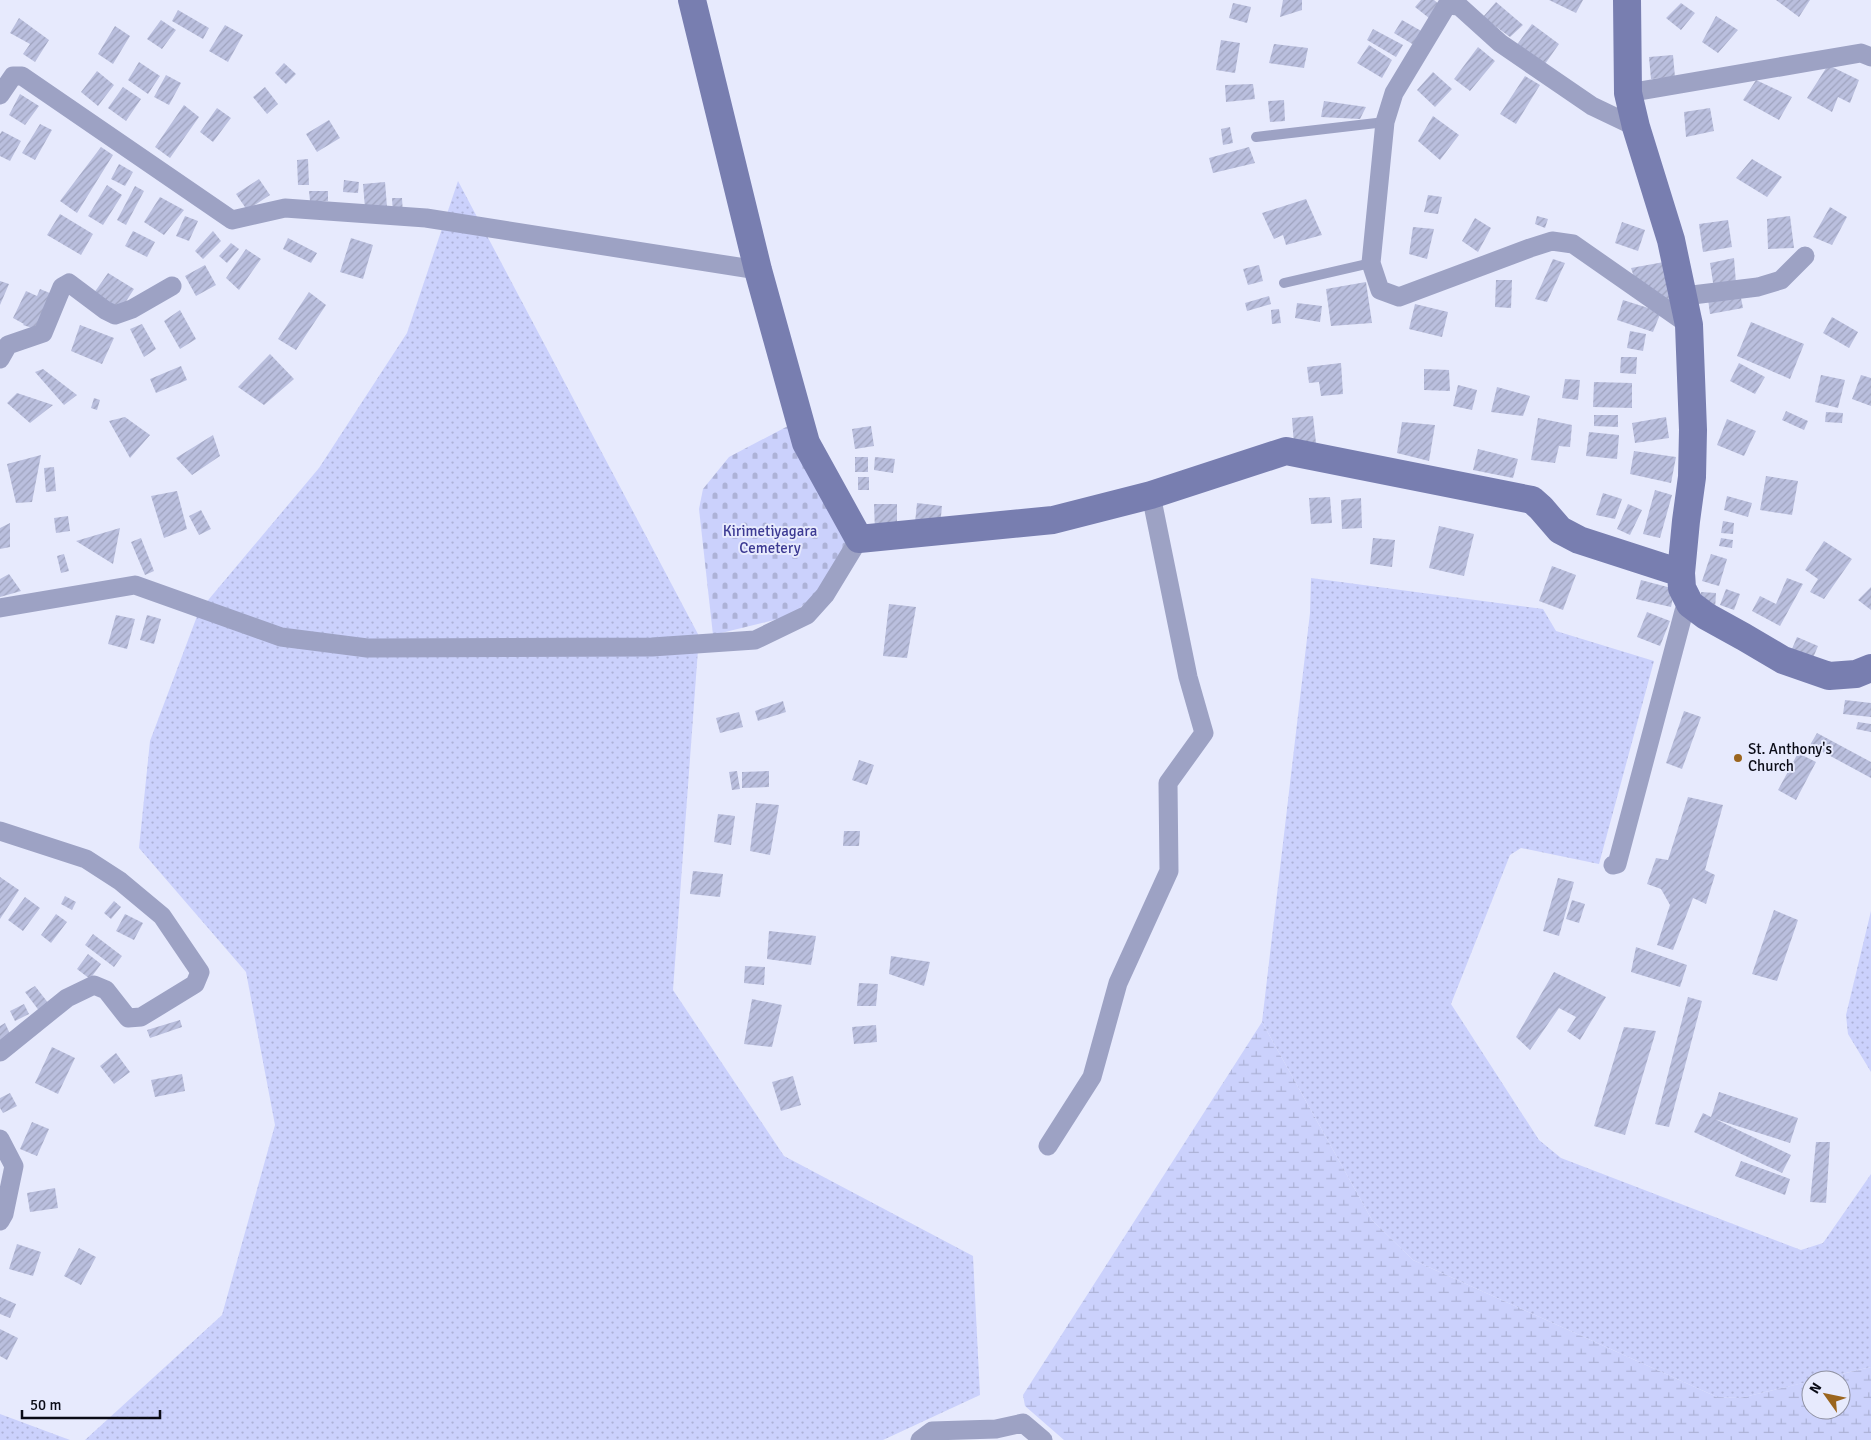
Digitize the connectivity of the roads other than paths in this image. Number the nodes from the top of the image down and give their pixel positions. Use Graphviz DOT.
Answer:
graph roads {
  1 [pos="692,0"];
  2 [pos="1627,0"];
  3 [pos="1868,51"];
  4 [pos="1628,93"];
  5 [pos="0,95"];
  6 [pos="1384,122"];
  7 [pos="1636,127"];
  8 [pos="1256,137"];
  9 [pos="1805,256"];
  10 [pos="1371,263"];
  11 [pos="758,270"];
  12 [pos="1284,283"];
  13 [pos="172,286"];
  14 [pos="1684,296"];
  15 [pos="1689,325"];
  16 [pos="0,360"];
  17 [pos="1152,495"];
  18 [pos="859,539"];
  19 [pos="1681,573"];
  20 [pos="1690,604"];
  21 [pos="0,608"];
  22 [pos="1871,668"];
  23 [pos="0,830"];
  24 [pos="1613,866"];
  25 [pos="0,1052"];
  26 [pos="0,1139"];
  27 [pos="1048,1146"];
  28 [pos="0,1221"];
  29 [pos="920,1440"];
  30 [pos="1043,1440"];
  1 -- 11 [label="street"];
  2 -- 4 [label="street"];
  3 -- 4 [label="street"];
  4 -- 7 [label="street"];
  5 -- 11 [label="street"];
  6 -- 7 [label="street"];
  6 -- 8 [label="lane"];
  6 -- 10 [label="street"];
  7 -- 14 [label="street"];
  9 -- 14 [label="street"];
  10 -- 12 [label="lane"];
  10 -- 15 [label="street"];
  11 -- 18 [label="street"];
  13 -- 16 [label="street"];
  14 -- 15 [label="street"];
  15 -- 19 [label="street"];
  17 -- 18 [label="street"];
  17 -- 19 [label="street"];
  17 -- 27 [label="street"];
  18 -- 21 [label="street"];
  19 -- 20 [label="street"];
  20 -- 22 [label="street"];
  20 -- 24 [label="street"];
  23 -- 25 [label="street"];
  26 -- 28 [label="street"];
  29 -- 30 [label="street"];
}
